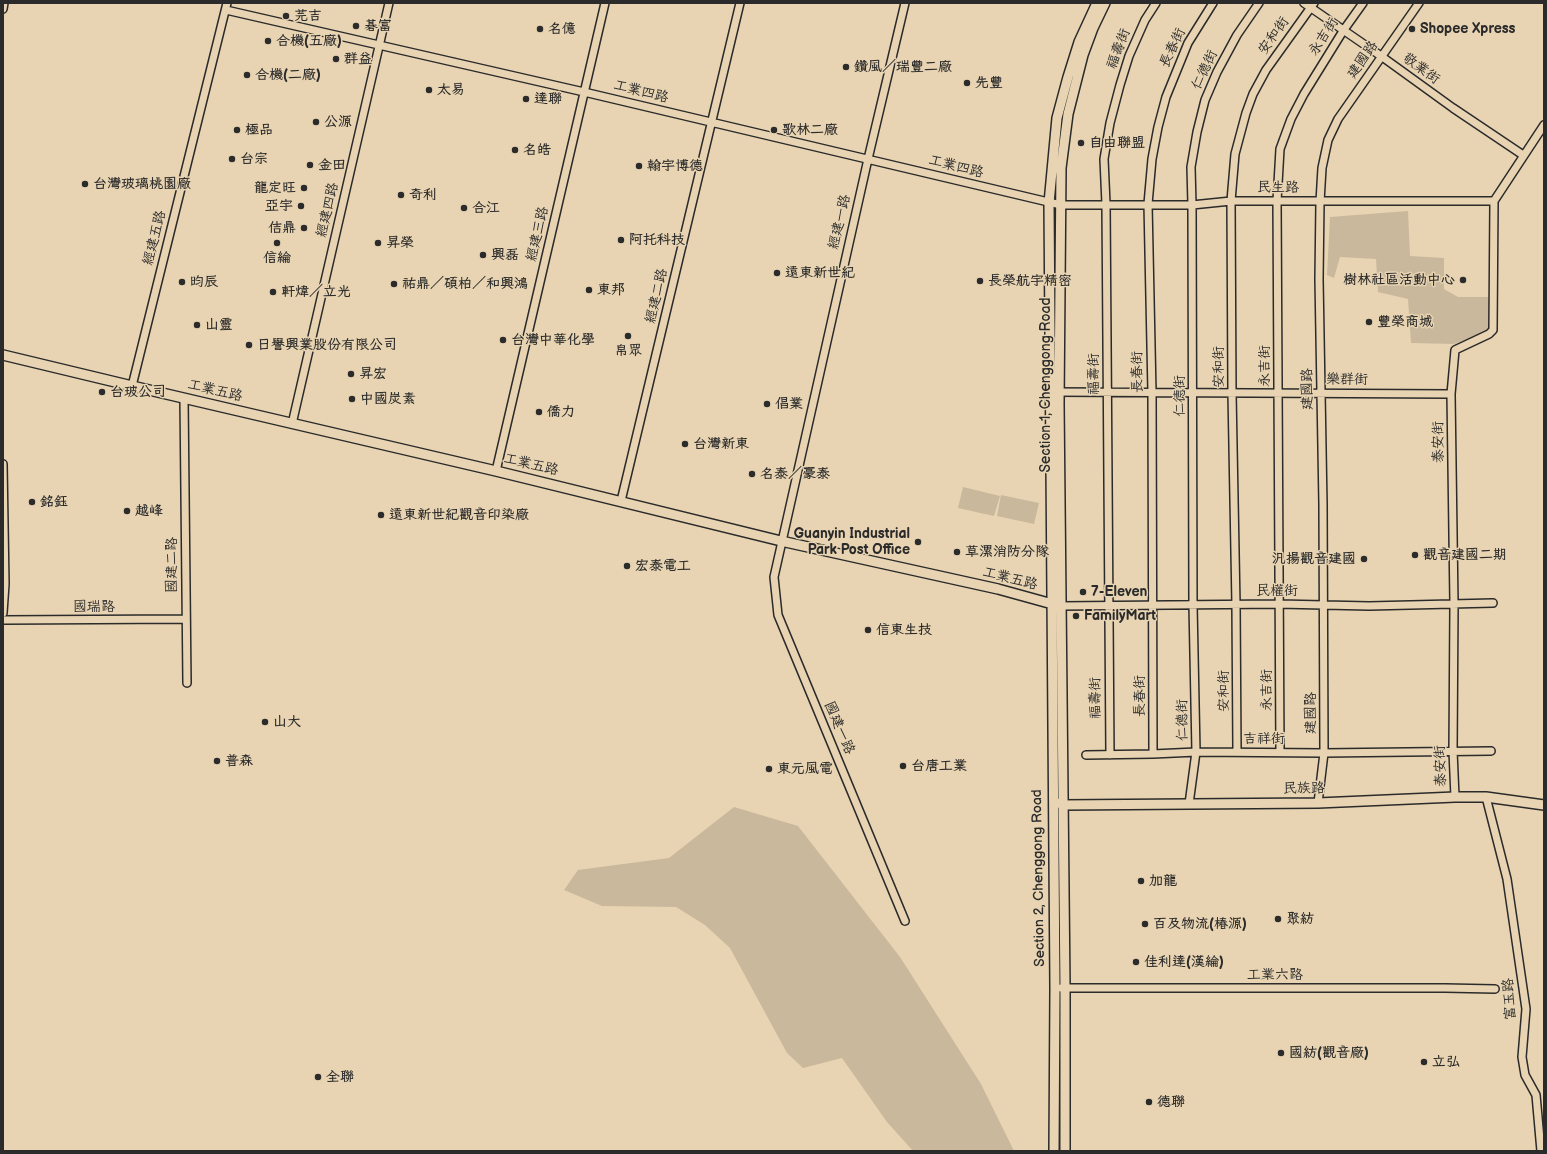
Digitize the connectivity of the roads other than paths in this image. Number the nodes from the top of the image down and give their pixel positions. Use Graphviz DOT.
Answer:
graph roads {
  1 [pos="4,3"];
  2 [pos="389,3"];
  3 [pos="605,3"];
  4 [pos="740,3"];
  5 [pos="905,3"];
  6 [pos="1097,3"];
  7 [pos="1105,3"];
  8 [pos="1156,3"];
  9 [pos="1213,3"];
  10 [pos="1259,3"];
  11 [pos="1304,3"];
  12 [pos="1363,3"];
  13 [pos="1419,3"];
  14 [pos="1312,5"];
  15 [pos="226,6"];
  16 [pos="3,9"];
  17 [pos="1343,30"];
  18 [pos="379,44"];
  19 [pos="1381,56"];
  20 [pos="584,92"];
  21 [pos="711,122"];
  22 [pos="1544,125"];
  23 [pos="1523,155"];
  24 [pos="868,158"];
  25 [pos="1232,201"];
  26 [pos="1277,201"];
  27 [pos="1494,201"];
  28 [pos="1320,202"];
  29 [pos="1049,203"];
  30 [pos="1106,204"];
  31 [pos="1148,204"];
  32 [pos="1061,205"];
  33 [pos="1192,205"];
  34 [pos="3,354"];
  35 [pos="132,386"];
  36 [pos="1054,392"];
  37 [pos="1193,392"];
  38 [pos="1278,392"];
  39 [pos="1321,392"];
  40 [pos="1107,393"];
  41 [pos="1152,393"];
  42 [pos="1232,393"];
  43 [pos="1451,394"];
  44 [pos="184,398"];
  45 [pos="292,424"];
  46 [pos="3,464"];
  47 [pos="496,471"];
  48 [pos="621,501"];
  49 [pos="781,541"];
  50 [pos="1493,603"];
  51 [pos="1051,604"];
  52 [pos="1152,604"];
  53 [pos="1193,604"];
  54 [pos="1279,604"];
  55 [pos="1454,604"];
  56 [pos="1108,605"];
  57 [pos="1236,605"];
  58 [pos="1324,605"];
  59 [pos="1061,606"];
  60 [pos="3,613"];
  61 [pos="185,619"];
  62 [pos="3,620"];
  63 [pos="187,683"];
  64 [pos="1453,751"];
  65 [pos="1491,751"];
  66 [pos="1196,752"];
  67 [pos="1237,752"];
  68 [pos="1280,752"];
  69 [pos="1324,753"];
  70 [pos="1086,754"];
  71 [pos="1153,754"];
  72 [pos="1110,755"];
  73 [pos="1455,797"];
  74 [pos="1486,797"];
  75 [pos="1052,800"];
  76 [pos="1318,803"];
  77 [pos="1189,804"];
  78 [pos="1063,805"];
  79 [pos="1544,805"];
  80 [pos="905,921"];
  81 [pos="1065,988"];
  82 [pos="1054,989"];
  83 [pos="1495,990"];
  84 [pos="1054,1151"];
  85 [pos="1065,1151"];
  86 [pos="1541,1151"];
  1 -- 16 [label="street"];
  2 -- 18 [label="street, 經建四路"];
  3 -- 20 [label="street, 經建三路"];
  4 -- 21 [label="street, 經建二路"];
  5 -- 24 [label="street, 經建一路"];
  6 -- 29 [label="street, Section 1, Chenggong Road"];
  7 -- 32 [label="street, Section 1, Chenggong Road"];
  8 -- 30 [label="street, 福壽街"];
  9 -- 31 [label="street, 長春街"];
  10 -- 33 [label="street, 仁德街"];
  11 -- 14 [label="street, 敬業街"];
  12 -- 17 [label="street, 永吉街"];
  13 -- 19 [label="street, 建國路"];
  14 -- 17 [label="street, 敬業街"];
  14 -- 25 [label="street, 安和街"];
  15 -- 18 [label="street, 工業四路"];
  15 -- 35 [label="street, 經建五路"];
  17 -- 19 [label="street, 敬業街"];
  17 -- 26 [label="street, 永吉街"];
  18 -- 20 [label="street, 工業四路"];
  18 -- 45 [label="street, 經建四路"];
  19 -- 23 [label="street, 敬業街"];
  19 -- 28 [label="street, 建國路"];
  20 -- 21 [label="street, 工業四路"];
  20 -- 47 [label="street, 經建三路"];
  21 -- 24 [label="street, 工業四路"];
  21 -- 48 [label="street, 經建二路"];
  22 -- 23 [label="street"];
  23 -- 27 [label="street"];
  24 -- 29 [label="street, 工業四路"];
  24 -- 49 [label="street, 經建一路"];
  25 -- 26 [label="street, 民生路"];
  25 -- 33 [label="street, 民生路"];
  25 -- 42 [label="street, 安和街"];
  26 -- 28 [label="street, 民生路"];
  26 -- 38 [label="street, 永吉街"];
  27 -- 28 [label="street, 民生路"];
  27 -- 43 [label="street, 泰安街"];
  28 -- 39 [label="street, 建國路"];
  29 -- 32 [label="street, 工業四路"];
  29 -- 36 [label="street, Section 1, Chenggong Road"];
  30 -- 31 [label="street, 民生路"];
  30 -- 32 [label="street, 民生路"];
  30 -- 40 [label="street, 福壽街"];
  31 -- 33 [label="street, 民生路"];
  31 -- 41 [label="street, 長春街"];
  32 -- 36 [label="street, Section 1, Chenggong Road"];
  33 -- 37 [label="street, 仁德街"];
  34 -- 35 [label="street, 工業五路"];
  35 -- 44 [label="street, 工業五路"];
  36 -- 40 [label="street, 樂群街"];
  36 -- 51 [label="street, Section 1, Chenggong Road"];
  36 -- 59 [label="street, Section 1, Chenggong Road"];
  37 -- 41 [label="street, 樂群街"];
  37 -- 42 [label="street, 樂群街"];
  37 -- 53 [label="street, 仁德街"];
  38 -- 39 [label="street, 樂群街"];
  38 -- 42 [label="street, 樂群街"];
  38 -- 54 [label="street, 永吉街"];
  39 -- 43 [label="street, 樂群街"];
  39 -- 58 [label="street, 建國路"];
  40 -- 41 [label="street, 樂群街"];
  40 -- 56 [label="street, 福壽街"];
  41 -- 52 [label="street, 長春街"];
  42 -- 57 [label="street, 安和街"];
  43 -- 55 [label="street, 泰安街"];
  44 -- 45 [label="street, 工業五路"];
  44 -- 61 [label="street, 國建二路"];
  45 -- 47 [label="street, 工業五路"];
  46 -- 60 [label="street"];
  47 -- 48 [label="street, 工業五路"];
  48 -- 49 [label="street, 工業五路"];
  49 -- 51 [label="street, 工業五路"];
  49 -- 80 [label="street, 國建一路"];
  50 -- 55 [label="street, 民權街"];
  51 -- 59 [label="street, 工業五路"];
  51 -- 75 [label="street, Section 2, Chenggong Road"];
  52 -- 53 [label="street, 民權街"];
  52 -- 56 [label="street, 民權街"];
  52 -- 71 [label="street, 長春街"];
  53 -- 57 [label="street, 民權街"];
  53 -- 66 [label="street, 仁德街"];
  54 -- 57 [label="street, 民權街"];
  54 -- 58 [label="street, 民權街"];
  54 -- 68 [label="street, 永吉街"];
  55 -- 58 [label="street, 民權街"];
  55 -- 64 [label="street, 泰安街"];
  56 -- 59 [label="street, 民權街"];
  56 -- 72 [label="street, 福壽街"];
  57 -- 67 [label="street, 安和街"];
  58 -- 69 [label="street, 建國路"];
  59 -- 78 [label="street, Section 2, Chenggong Road"];
  61 -- 62 [label="street, 國瑞路"];
  61 -- 63 [label="street, 國建二路"];
  64 -- 65 [label="street, 吉祥街"];
  64 -- 69 [label="street, 吉祥街"];
  64 -- 73 [label="street, 泰安街"];
  66 -- 67 [label="street, 吉祥街"];
  66 -- 71 [label="street, 吉祥街"];
  66 -- 77 [label="street, 仁德街"];
  67 -- 68 [label="street, 吉祥街"];
  68 -- 69 [label="street, 吉祥街"];
  69 -- 76 [label="street, 建國路"];
  70 -- 72 [label="street, 吉祥街"];
  71 -- 72 [label="street, 吉祥街"];
  73 -- 74 [label="street, 民族路"];
  73 -- 76 [label="street, 民族路"];
  74 -- 79 [label="street, 民族路"];
  74 -- 86 [label="street, 富玉路"];
  75 -- 78 [label="street"];
  75 -- 82 [label="street, Section 2, Chenggong Road"];
  76 -- 77 [label="street, 民族路"];
  77 -- 78 [label="street, 民族路"];
  78 -- 81 [label="street, Section 2, Chenggong Road"];
  81 -- 82 [label="street, 工業六路"];
  81 -- 83 [label="street, 工業六路"];
  81 -- 85 [label="street, Section 2, Chenggong Road"];
  82 -- 84 [label="street, Section 2, Chenggong Road"];
}
